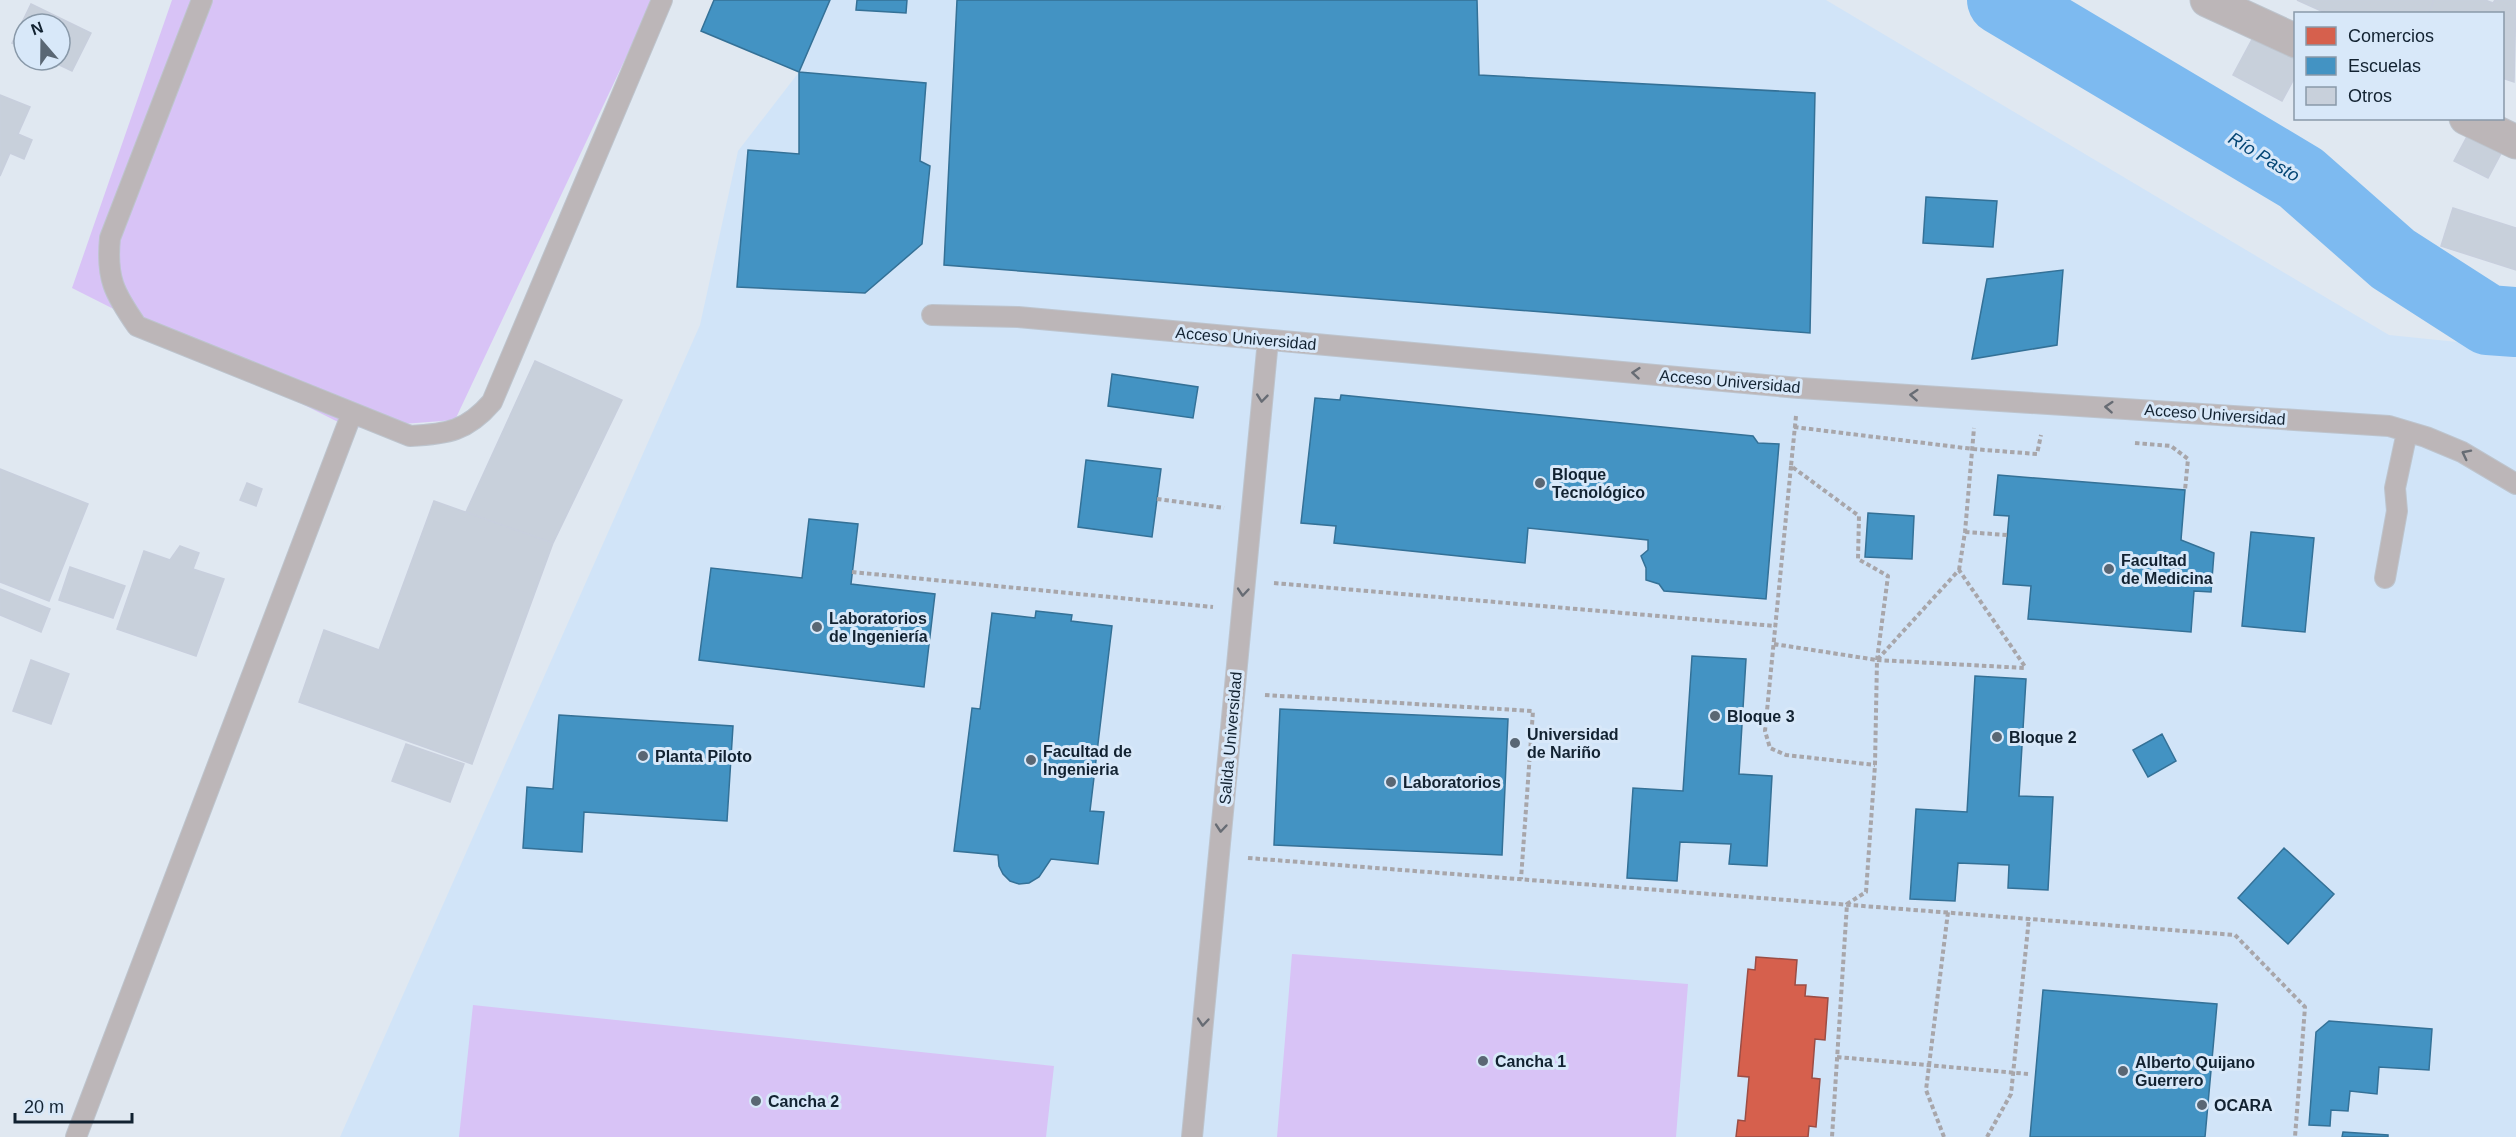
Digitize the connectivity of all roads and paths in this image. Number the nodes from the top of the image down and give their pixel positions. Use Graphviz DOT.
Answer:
graph roads {
  1 [pos="202,0"];
  2 [pos="662,0"];
  3 [pos="2207,0"];
  4 [pos="2294,41"];
  5 [pos="2470,120"];
  6 [pos="2516,142"];
  7 [pos="932,315"];
  8 [pos="1268,340"];
  9 [pos="1799,388"];
  10 [pos="1976,399"];
  11 [pos="352,413"];
  12 [pos="1794,427"];
  13 [pos="2407,432"];
  14 [pos="2052,436"];
  15 [pos="2123,442"];
  16 [pos="1973,449"];
  17 [pos="1791,466"];
  18 [pos="2516,484"];
  19 [pos="2185,490"];
  20 [pos="1157,499"];
  21 [pos="1251,512"];
  22 [pos="1965,532"];
  23 [pos="2007,535"];
  24 [pos="1959,570"];
  25 [pos="852,572"];
  26 [pos="2385,578"];
  27 [pos="1244,580"];
  28 [pos="1242,609"];
  29 [pos="1775,626"];
  30 [pos="1774,645"];
  31 [pos="1876,660"];
  32 [pos="1234,694"];
  33 [pos="1875,765"];
  34 [pos="1218,855"];
  35 [pos="1521,879"];
  36 [pos="1847,904"];
  37 [pos="1948,912"];
  38 [pos="2029,918"];
  39 [pos="1837,1058"];
  40 [pos="1929,1065"];
  41 [pos="2013,1072"];
  42 [pos="2028,1074"];
  43 [pos="76,1137"];
  44 [pos="1192,1137"];
  45 [pos="1832,1137"];
  46 [pos="1944,1137"];
  47 [pos="1987,1137"];
  48 [pos="2295,1137"];
  1 -- 11 [label="lane"];
  2 -- 11 [label="lane"];
  3 -- 4 [label="street"];
  5 -- 6 [label="street"];
  7 -- 8 [label="lane, Acceso Universidad"];
  9 -- 8 [label="lane, Acceso Universidad, one-way"];
  8 -- 21 [label="lane, Salida Universidad, one-way"];
  10 -- 9 [label="lane, Acceso Universidad, one-way"];
  9 -- 12 [label="path"];
  13 -- 10 [label="lane, Acceso Universidad, one-way"];
  10 -- 16 [label="path"];
  11 -- 43 [label="lane"];
  12 -- 16 [label="path"];
  12 -- 17 [label="path"];
  18 -- 13 [label="lane, Acceso Universidad, one-way"];
  13 -- 26 [label="lane"];
  14 -- 16 [label="path"];
  15 -- 19 [label="path"];
  16 -- 22 [label="path"];
  17 -- 29 [label="path"];
  17 -- 31 [label="path"];
  20 -- 21 [label="path"];
  21 -- 27 [label="lane, Salida Universidad"];
  22 -- 23 [label="path"];
  22 -- 24 [label="path"];
  24 -- 31 [label="path"];
  24 -- 31 [label="path"];
  25 -- 28 [label="path"];
  27 -- 28 [label="lane, Salida Universidad, one-way"];
  27 -- 29 [label="path"];
  28 -- 32 [label="lane, Salida Universidad"];
  29 -- 30 [label="path"];
  30 -- 31 [label="path"];
  30 -- 33 [label="path"];
  31 -- 33 [label="path"];
  32 -- 34 [label="lane, Salida Universidad, one-way"];
  32 -- 35 [label="path"];
  33 -- 36 [label="path"];
  34 -- 35 [label="path"];
  34 -- 44 [label="lane, Salida Universidad, one-way"];
  35 -- 36 [label="path"];
  36 -- 37 [label="path"];
  36 -- 39 [label="path"];
  37 -- 38 [label="path"];
  37 -- 40 [label="path"];
  38 -- 41 [label="path"];
  38 -- 48 [label="path"];
  39 -- 40 [label="path"];
  39 -- 45 [label="path"];
  40 -- 41 [label="path"];
  40 -- 46 [label="path"];
  41 -- 42 [label="path"];
  41 -- 47 [label="path"];
}
